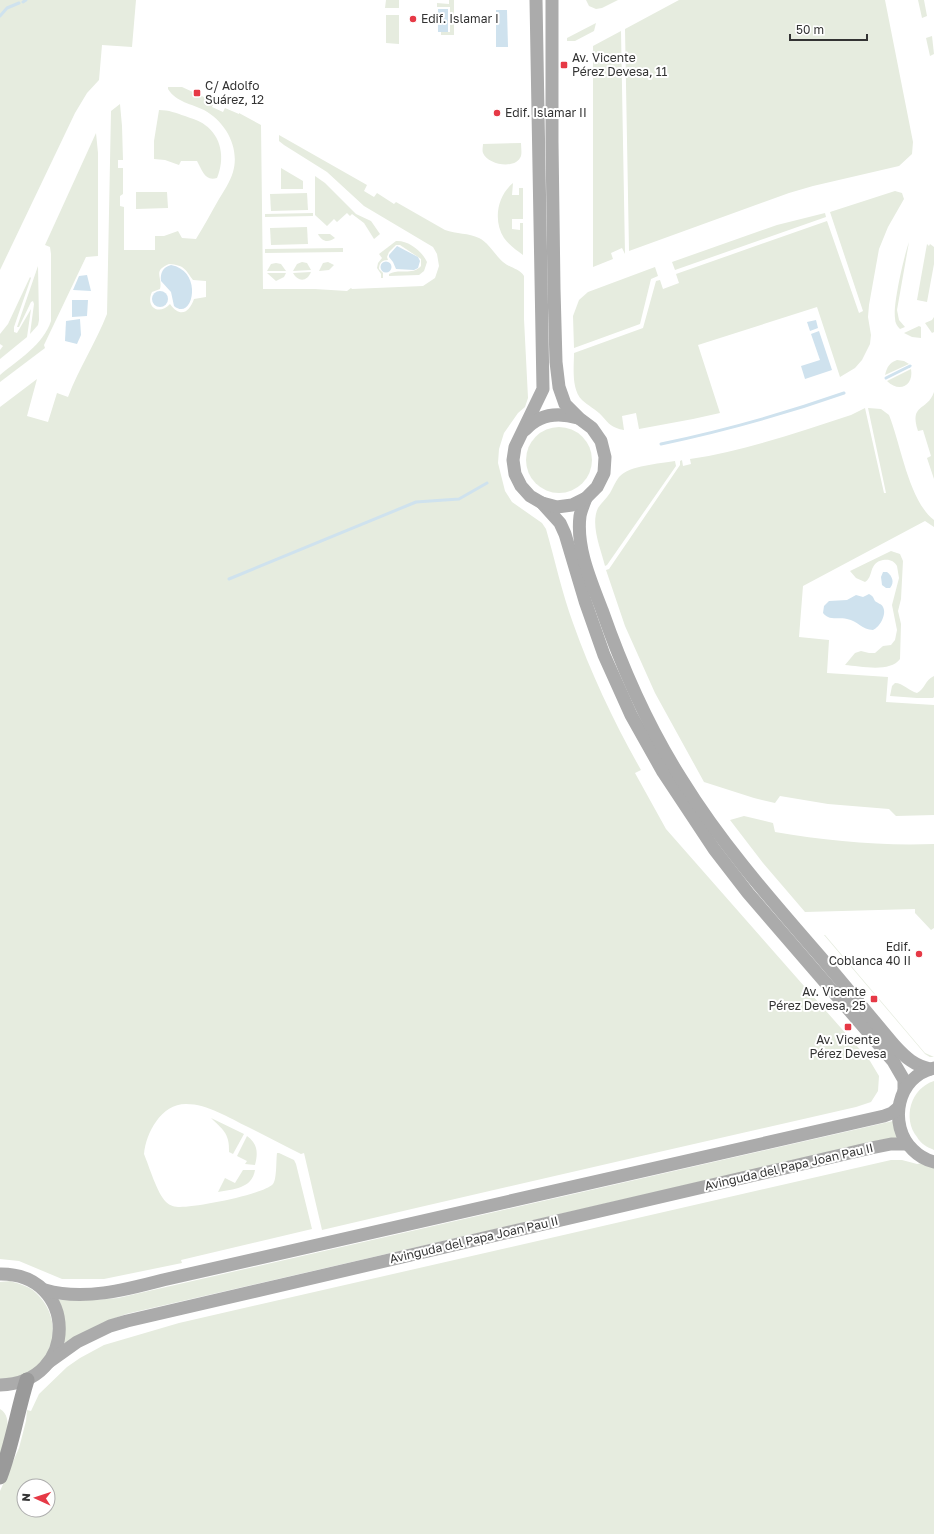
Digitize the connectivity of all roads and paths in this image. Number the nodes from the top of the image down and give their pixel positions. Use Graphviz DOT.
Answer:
graph roads {
  1 [pos="536,0"];
  2 [pos="552,0"];
  3 [pos="580,419"];
  4 [pos="521,434"];
  5 [pos="586,498"];
  6 [pos="542,503"];
  7 [pos="932,1069"];
  8 [pos="904,1090"];
  9 [pos="898,1108"];
  10 [pos="907,1144"];
  11 [pos="934,1162"];
  12 [pos="0,1274"];
  13 [pos="45,1290"];
  14 [pos="49,1362"];
  15 [pos="27,1380"];
  16 [pos="0,1384"];
  17 [pos="0,1478"];
  1 -- 4 [label="main road"];
  2 -- 3 [label="main road"];
  3 -- 4 [label="main road"];
  3 -- 5 [label="main road"];
  4 -- 6 [label="main road"];
  5 -- 6 [label="main road"];
  5 -- 7 [label="main road"];
  6 -- 8 [label="main road"];
  7 -- 8 [label="main road"];
  8 -- 9 [label="main road"];
  9 -- 10 [label="main road"];
  9 -- 13 [label="main road, Avinguda del Papa Joan Pau II"];
  10 -- 11 [label="main road"];
  10 -- 14 [label="main road, Avinguda del Papa Joan Pau II"];
  12 -- 13 [label="main road, Avinguda del Papa Joan Pau II"];
  13 -- 14 [label="main road, Avinguda del Papa Joan Pau II"];
  14 -- 15 [label="main road, Avinguda del Papa Joan Pau II"];
  15 -- 16 [label="main road, Avinguda del Papa Joan Pau II"];
  15 -- 17 [label="highway"];
}
